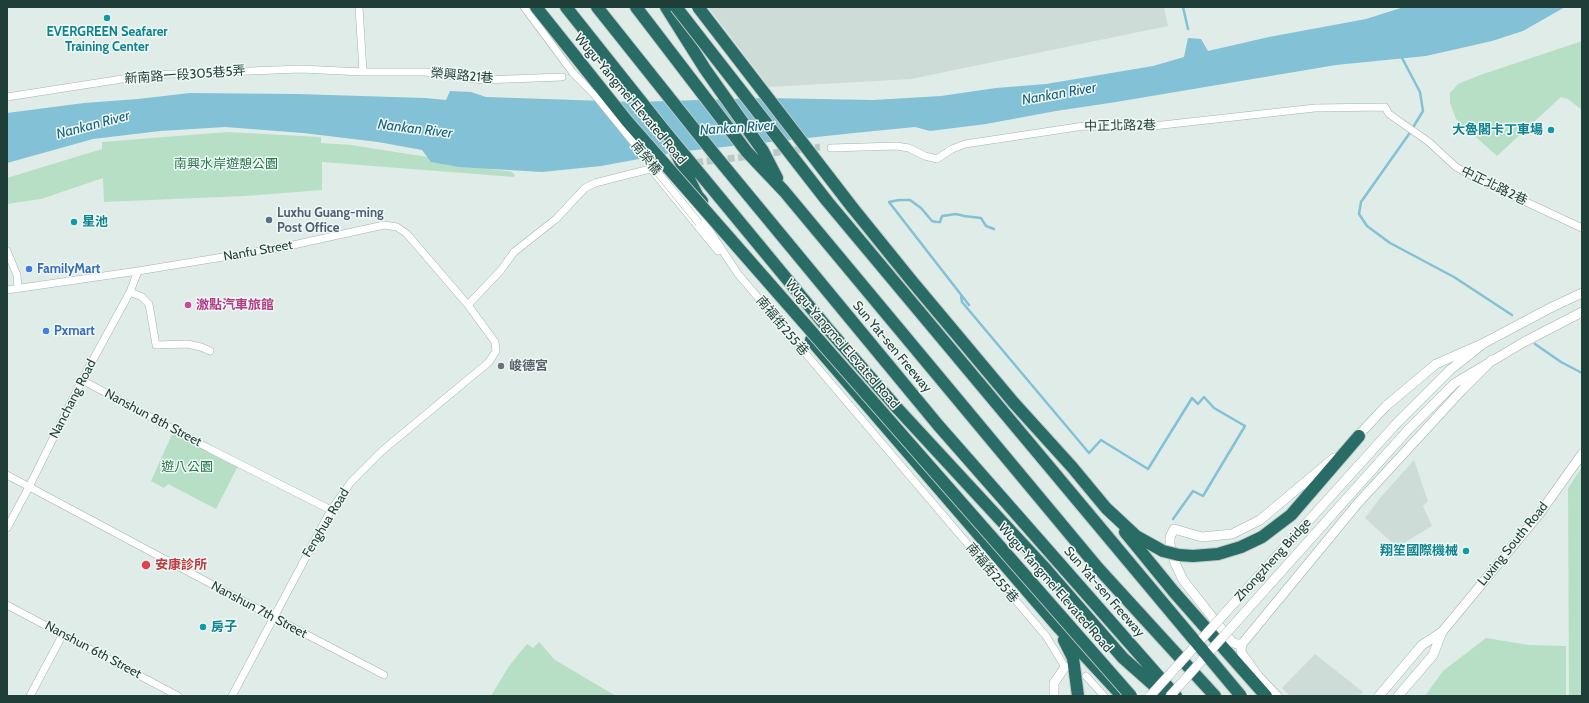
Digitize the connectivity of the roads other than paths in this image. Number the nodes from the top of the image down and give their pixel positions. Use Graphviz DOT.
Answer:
graph roads {
  1 [pos="359,7"];
  2 [pos="524,7"];
  3 [pos="536,7"];
  4 [pos="566,7"];
  5 [pos="597,7"];
  6 [pos="636,7"];
  7 [pos="666,7"];
  8 [pos="676,7"];
  9 [pos="698,7"];
  10 [pos="363,72"];
  11 [pos="562,78"];
  12 [pos="7,96"];
  13 [pos="831,148"];
  14 [pos="685,160"];
  15 [pos="784,191"];
  16 [pos="1582,228"];
  17 [pos="7,251"];
  18 [pos="138,271"];
  19 [pos="738,274"];
  20 [pos="18,288"];
  21 [pos="7,290"];
  22 [pos="130,292"];
  23 [pos="1582,293"];
  24 [pos="468,305"];
  25 [pos="1582,312"];
  26 [pos="1484,343"];
  27 [pos="210,351"];
  28 [pos="496,351"];
  29 [pos="1492,360"];
  30 [pos="82,380"];
  31 [pos="1359,436"];
  32 [pos="1582,454"];
  33 [pos="7,475"];
  34 [pos="29,486"];
  35 [pos="1106,508"];
  36 [pos="331,510"];
  37 [pos="7,528"];
  38 [pos="7,605"];
  39 [pos="273,617"];
  40 [pos="1058,628"];
  41 [pos="1442,632"];
  42 [pos="63,634"];
  43 [pos="1242,644"];
  44 [pos="1065,667"];
  45 [pos="384,675"];
  46 [pos="1086,676"];
  47 [pos="30,696"];
  48 [pos="178,696"];
  49 [pos="232,696"];
  50 [pos="1054,696"];
  51 [pos="1078,696"];
  52 [pos="1104,696"];
  53 [pos="1122,696"];
  54 [pos="1131,696"];
  55 [pos="1150,696"];
  56 [pos="1166,696"];
  57 [pos="1170,696"];
  58 [pos="1176,696"];
  59 [pos="1215,696"];
  60 [pos="1241,696"];
  61 [pos="1266,696"];
  62 [pos="1277,696"];
  63 [pos="1379,696"];
  64 [pos="1398,696"];
  1 -- 10 [label="street"];
  2 -- 19 [label="street, 南榮橋, bridge"];
  3 -- 54 [label="highway, Wugu-Yangmei Elevated Road, bridge"];
  4 -- 14 [label="highway"];
  5 -- 58 [label="highway, Sun Yat-sen Freeway"];
  6 -- 15 [label="highway, Sun Yat-sen Freeway"];
  7 -- 15 [label="highway"];
  8 -- 60 [label="highway, bridge"];
  9 -- 35 [label="highway, bridge"];
  10 -- 11 [label="street, 榮興路21巷"];
  10 -- 12 [label="street, 新南路一段305巷5弄"];
  13 -- 16 [label="street, 中正北路2巷"];
  14 -- 40 [label="highway"];
  14 -- 56 [label="highway"];
  15 -- 59 [label="highway, Sun Yat-sen Freeway"];
  17 -- 20 [label="street"];
  18 -- 20 [label="street, Nanfu Street"];
  18 -- 22 [label="street, Nanchang Road"];
  18 -- 24 [label="street, Nanfu Street"];
  19 -- 24 [label="street, 南福街255巷"];
  19 -- 44 [label="street, 南福街255巷"];
  20 -- 21 [label="street, Nanfu Street"];
  22 -- 27 [label="street"];
  22 -- 30 [label="street, Nanchang Road"];
  23 -- 26 [label="street"];
  24 -- 28 [label="street, Nanfu Street"];
  25 -- 29 [label="street"];
  26 -- 31 [label="street"];
  26 -- 55 [label="street, Zhongzheng Bridge, bridge"];
  28 -- 36 [label="street, Fenghua Road"];
  29 -- 43 [label="street"];
  29 -- 57 [label="street, Zhongzheng Bridge, bridge"];
  30 -- 34 [label="street, Nanchang Road"];
  30 -- 36 [label="street, Nanshun 8th Street"];
  31 -- 35 [label="highway, bridge"];
  31 -- 43 [label="street"];
  32 -- 41 [label="street, Luxing South Road"];
  33 -- 34 [label="street, Nanshun 7th Street"];
  34 -- 37 [label="street, Nanchang Road"];
  34 -- 39 [label="street, Nanshun 7th Street"];
  35 -- 61 [label="highway"];
  36 -- 39 [label="street, Fenghua Road"];
  38 -- 42 [label="street, Nanshun 6th Street"];
  39 -- 45 [label="street, Nanshun 7th Street"];
  39 -- 49 [label="street, Fenghua Road"];
  40 -- 51 [label="highway"];
  40 -- 53 [label="highway"];
  41 -- 63 [label="street, Luxing South Road"];
  41 -- 64 [label="street, Luxing South Road"];
  42 -- 47 [label="street"];
  42 -- 48 [label="street, Nanshun 6th Street"];
  43 -- 62 [label="street"];
  44 -- 50 [label="street"];
  46 -- 52 [label="street"];
}
